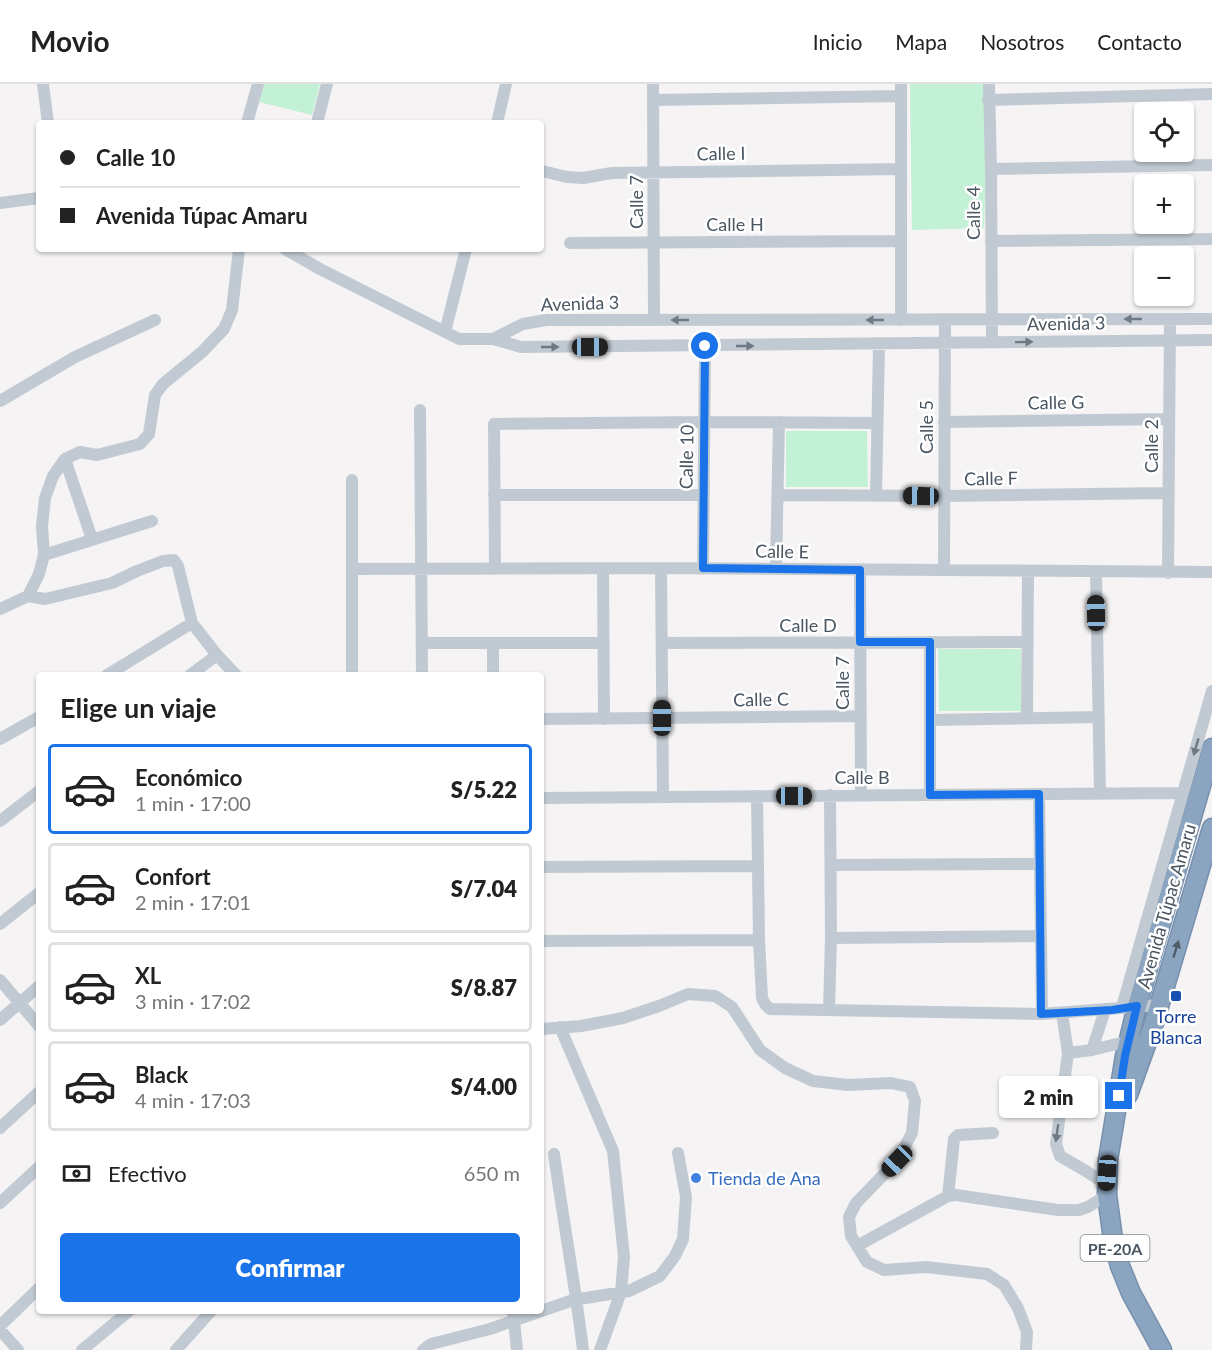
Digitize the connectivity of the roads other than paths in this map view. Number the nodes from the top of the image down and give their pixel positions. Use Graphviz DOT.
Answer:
graph roads {
  1 [pos="43,84"];
  2 [pos="258,84"];
  3 [pos="327,84"];
  4 [pos="506,84"];
  5 [pos="653,84"];
  6 [pos="988,84"];
  7 [pos="902,90"];
  8 [pos="1212,94"];
  9 [pos="653,100"];
  10 [pos="988,100"];
  11 [pos="48,120"];
  12 [pos="248,120"];
  13 [pos="318,120"];
  14 [pos="498,120"];
  15 [pos="1212,165"];
  16 [pos="901,169"];
  17 [pos="991,169"];
  18 [pos="544,171"];
  19 [pos="654,172"];
  20 [pos="36,198"];
  21 [pos="0,203"];
  22 [pos="1212,239"];
  23 [pos="901,241"];
  24 [pos="991,241"];
  25 [pos="570,243"];
  26 [pos="654,243"];
  27 [pos="239,252"];
  28 [pos="290,252"];
  29 [pos="465,252"];
  30 [pos="1170,319"];
  31 [pos="1212,319"];
  32 [pos="155,320"];
  33 [pos="654,320"];
  34 [pos="901,320"];
  35 [pos="945,320"];
  36 [pos="992,320"];
  37 [pos="445,332"];
  38 [pos="493,339"];
  39 [pos="1170,340"];
  40 [pos="1212,340"];
  41 [pos="992,342"];
  42 [pos="944,343"];
  43 [pos="879,344"];
  44 [pos="705,346"];
  45 [pos="0,401"];
  46 [pos="420,410"];
  47 [pos="1169,419"];
  48 [pos="705,422"];
  49 [pos="779,422"];
  50 [pos="944,422"];
  51 [pos="877,423"];
  52 [pos="65,459"];
  53 [pos="352,480"];
  54 [pos="1168,493"];
  55 [pos="494,495"];
  56 [pos="704,495"];
  57 [pos="778,495"];
  58 [pos="876,495"];
  59 [pos="944,496"];
  60 [pos="152,521"];
  61 [pos="92,539"];
  62 [pos="44,555"];
  63 [pos="603,568"];
  64 [pos="661,568"];
  65 [pos="703,568"];
  66 [pos="352,569"];
  67 [pos="422,569"];
  68 [pos="495,569"];
  69 [pos="776,569"];
  70 [pos="860,570"];
  71 [pos="944,570"];
  72 [pos="1028,571"];
  73 [pos="1096,572"];
  74 [pos="1212,572"];
  75 [pos="1168,573"];
  76 [pos="28,596"];
  77 [pos="0,609"];
  78 [pos="192,623"];
  79 [pos="860,642"];
  80 [pos="930,642"];
  81 [pos="1027,642"];
  82 [pos="422,643"];
  83 [pos="492,643"];
  84 [pos="603,643"];
  85 [pos="662,643"];
  86 [pos="217,655"];
  87 [pos="112,672"];
  88 [pos="194,672"];
  89 [pos="233,672"];
  90 [pos="352,672"];
  91 [pos="422,672"];
  92 [pos="493,672"];
  93 [pos="1212,691"];
  94 [pos="860,716"];
  95 [pos="1099,717"];
  96 [pos="662,718"];
  97 [pos="1027,718"];
  98 [pos="36,719"];
  99 [pos="544,719"];
  100 [pos="604,719"];
  101 [pos="930,720"];
  102 [pos="0,739"];
  103 [pos="1212,748"];
  104 [pos="36,793"];
  105 [pos="1183,793"];
  106 [pos="1039,794"];
  107 [pos="1100,794"];
  108 [pos="831,795"];
  109 [pos="861,795"];
  110 [pos="930,795"];
  111 [pos="757,796"];
  112 [pos="663,797"];
  113 [pos="544,798"];
  114 [pos="0,821"];
  115 [pos="1212,828"];
  116 [pos="1040,864"];
  117 [pos="831,865"];
  118 [pos="758,866"];
  119 [pos="544,867"];
  120 [pos="36,895"];
  121 [pos="0,924"];
  122 [pos="1041,936"];
  123 [pos="831,938"];
  124 [pos="759,940"];
  125 [pos="544,941"];
  126 [pos="0,980"];
  127 [pos="36,989"];
  128 [pos="20,1003"];
  129 [pos="1159,1005"];
  130 [pos="1129,1007"];
  131 [pos="829,1010"];
  132 [pos="1105,1010"];
  133 [pos="1062,1013"];
  134 [pos="1041,1014"];
  135 [pos="0,1020"];
  136 [pos="36,1022"];
  137 [pos="560,1027"];
  138 [pos="544,1029"];
  139 [pos="1129,1041"];
  140 [pos="1092,1050"];
  141 [pos="1068,1053"];
  142 [pos="36,1095"];
  143 [pos="0,1128"];
  144 [pos="993,1133"];
  145 [pos="1113,1136"];
  146 [pos="678,1153"];
  147 [pos="554,1154"];
  148 [pos="36,1170"];
  149 [pos="1107,1190"];
  150 [pos="948,1196"];
  151 [pos="0,1203"];
  152 [pos="857,1246"];
  153 [pos="36,1291"];
  154 [pos="621,1292"];
  155 [pos="577,1300"];
  156 [pos="544,1308"];
  157 [pos="125,1314"];
  158 [pos="208,1314"];
  159 [pos="514,1316"];
  160 [pos="0,1328"];
  161 [pos="18,1350"];
  162 [pos="82,1350"];
  163 [pos="176,1350"];
  164 [pos="423,1350"];
  165 [pos="517,1350"];
  166 [pos="583,1350"];
  167 [pos="600,1350"];
  168 [pos="1026,1350"];
  169 [pos="1162,1350"];
  1 -- 11 [label="street"];
  2 -- 12 [label="street"];
  3 -- 13 [label="street"];
  4 -- 14 [label="street"];
  5 -- 9 [label="street, Calle 7"];
  6 -- 10 [label="street, Calle 4"];
  7 -- 9 [label="street"];
  7 -- 16 [label="street"];
  8 -- 10 [label="street"];
  9 -- 19 [label="street, Calle 7"];
  10 -- 17 [label="street, Calle 4"];
  15 -- 17 [label="street"];
  16 -- 19 [label="street, Calle I"];
  16 -- 23 [label="street"];
  17 -- 24 [label="street, Calle 4"];
  18 -- 19 [label="street, Calle I"];
  19 -- 26 [label="street, Calle 7"];
  20 -- 21 [label="street"];
  22 -- 24 [label="street"];
  23 -- 26 [label="street, Calle H"];
  23 -- 34 [label="street"];
  24 -- 36 [label="street, Calle 4"];
  25 -- 26 [label="street, Calle H"];
  26 -- 33 [label="street, Calle 7"];
  27 -- 52 [label="street"];
  28 -- 37 [label="street"];
  29 -- 37 [label="street"];
  30 -- 31 [label="street, Avenida 3"];
  30 -- 36 [label="street, Avenida 3, one-way"];
  30 -- 39 [label="street, Calle 2"];
  32 -- 45 [label="street"];
  34 -- 33 [label="street, Avenida 3, one-way"];
  33 -- 38 [label="street, Avenida 3"];
  34 -- 35 [label="street, Avenida 3"];
  35 -- 36 [label="street, Avenida 3"];
  35 -- 42 [label="street, Calle 5"];
  36 -- 41 [label="street, Calle 4"];
  37 -- 38 [label="street"];
  38 -- 44 [label="street, Avenida 3, one-way"];
  39 -- 40 [label="street, Avenida 3"];
  41 -- 39 [label="street, Avenida 3, one-way"];
  39 -- 47 [label="street, Calle 2"];
  41 -- 42 [label="street, Avenida 3"];
  42 -- 43 [label="street, Avenida 3"];
  42 -- 50 [label="street, Calle 5"];
  44 -- 43 [label="street, Avenida 3, one-way"];
  43 -- 51 [label="street"];
  44 -- 48 [label="street, Calle 10"];
  46 -- 67 [label="street"];
  47 -- 50 [label="street, Calle G"];
  47 -- 54 [label="street, Calle 2"];
  48 -- 49 [label="street"];
  48 -- 55 [label="street"];
  48 -- 56 [label="street, Calle 10"];
  49 -- 51 [label="street"];
  49 -- 57 [label="street"];
  50 -- 59 [label="street, Calle 5"];
  51 -- 58 [label="street"];
  52 -- 61 [label="street"];
  52 -- 62 [label="street"];
  53 -- 66 [label="street"];
  54 -- 59 [label="street, Calle F"];
  54 -- 75 [label="street, Calle 2"];
  55 -- 56 [label="street"];
  55 -- 68 [label="street"];
  56 -- 65 [label="street, Calle 10"];
  57 -- 58 [label="street, Calle F"];
  57 -- 69 [label="street"];
  58 -- 59 [label="street, Calle F"];
  59 -- 71 [label="street, Calle 5"];
  60 -- 61 [label="street"];
  61 -- 62 [label="street"];
  62 -- 76 [label="street"];
  63 -- 64 [label="street, Calle E"];
  63 -- 68 [label="street, Calle E"];
  63 -- 84 [label="street"];
  64 -- 65 [label="street, Calle E"];
  64 -- 85 [label="street"];
  65 -- 69 [label="street, Calle E"];
  66 -- 67 [label="street, Calle E"];
  66 -- 90 [label="street"];
  67 -- 68 [label="street, Calle E"];
  67 -- 82 [label="street"];
  69 -- 70 [label="street, Calle E"];
  70 -- 71 [label="street, Calle E"];
  70 -- 79 [label="street, Calle 7"];
  71 -- 72 [label="street, Calle E"];
  72 -- 73 [label="street, Calle E"];
  72 -- 81 [label="street"];
  73 -- 75 [label="street, Calle E"];
  73 -- 95 [label="street"];
  74 -- 75 [label="street, Calle E"];
  76 -- 77 [label="street"];
  76 -- 78 [label="street"];
  78 -- 86 [label="street"];
  78 -- 87 [label="street"];
  79 -- 80 [label="street, Calle D"];
  79 -- 85 [label="street, Calle D"];
  79 -- 94 [label="street, Calle 7"];
  80 -- 81 [label="street, Calle D"];
  80 -- 101 [label="street"];
  81 -- 97 [label="street"];
  82 -- 83 [label="street"];
  82 -- 91 [label="street"];
  83 -- 84 [label="street"];
  83 -- 92 [label="street"];
  84 -- 100 [label="street"];
  85 -- 96 [label="street"];
  86 -- 88 [label="street"];
  86 -- 89 [label="street"];
  93 -- 105 [label="street, one-way"];
  94 -- 96 [label="street, Calle C"];
  94 -- 109 [label="street, Calle 7"];
  95 -- 97 [label="street"];
  95 -- 107 [label="street"];
  96 -- 100 [label="street, Calle C"];
  96 -- 112 [label="street"];
  97 -- 101 [label="street"];
  98 -- 102 [label="street"];
  99 -- 100 [label="street, Calle C"];
  101 -- 110 [label="street"];
  103 -- 130 [label="highway, Avenida Túpac Amaru / PE-20A"];
  104 -- 114 [label="street"];
  105 -- 107 [label="street, Calle B"];
  105 -- 130 [label="street"];
  106 -- 107 [label="street, Calle B"];
  106 -- 110 [label="street, Calle B"];
  106 -- 116 [label="street"];
  108 -- 109 [label="street, Calle B"];
  108 -- 111 [label="street, Calle B"];
  108 -- 117 [label="street"];
  109 -- 110 [label="street, Calle B"];
  111 -- 112 [label="street, Calle B"];
  111 -- 118 [label="street"];
  112 -- 113 [label="street, Calle B"];
  129 -- 115 [label="highway, Avenida Túpac Amaru / PE-20A, one-way"];
  116 -- 117 [label="street"];
  116 -- 122 [label="street"];
  117 -- 123 [label="street"];
  118 -- 119 [label="street"];
  118 -- 124 [label="street"];
  120 -- 121 [label="street"];
  122 -- 123 [label="street"];
  122 -- 134 [label="street"];
  123 -- 131 [label="street"];
  124 -- 125 [label="street"];
  124 -- 131 [label="street"];
  126 -- 128 [label="street"];
  127 -- 128 [label="street"];
  128 -- 135 [label="street"];
  128 -- 136 [label="street"];
  129 -- 130 [label="street"];
  129 -- 145 [label="highway, Avenida Túpac Amaru / PE-20A"];
  130 -- 132 [label="street"];
  130 -- 139 [label="highway, Avenida Túpac Amaru / PE-20A"];
  131 -- 134 [label="street"];
  132 -- 133 [label="street"];
  132 -- 140 [label="street"];
  133 -- 134 [label="street"];
  133 -- 141 [label="street"];
  137 -- 138 [label="street"];
  137 -- 152 [label="street"];
  137 -- 154 [label="street"];
  139 -- 140 [label="street"];
  139 -- 145 [label="highway, Avenida Túpac Amaru / PE-20A"];
  140 -- 141 [label="street"];
  141 -- 149 [label="street, one-way"];
  142 -- 143 [label="street"];
  144 -- 150 [label="street"];
  145 -- 149 [label="highway, Avenida Túpac Amaru / PE-20A"];
  146 -- 154 [label="street"];
  147 -- 155 [label="street"];
  148 -- 151 [label="street"];
  149 -- 150 [label="street"];
  149 -- 169 [label="highway, Avenida Túpac Amaru / PE-20A"];
  150 -- 152 [label="street"];
  152 -- 168 [label="street"];
  153 -- 160 [label="street"];
  154 -- 155 [label="street"];
  154 -- 167 [label="street"];
  155 -- 156 [label="street"];
  155 -- 166 [label="street"];
  157 -- 162 [label="street"];
  158 -- 163 [label="street"];
  159 -- 164 [label="street"];
  159 -- 165 [label="street"];
  160 -- 161 [label="street"];
}
